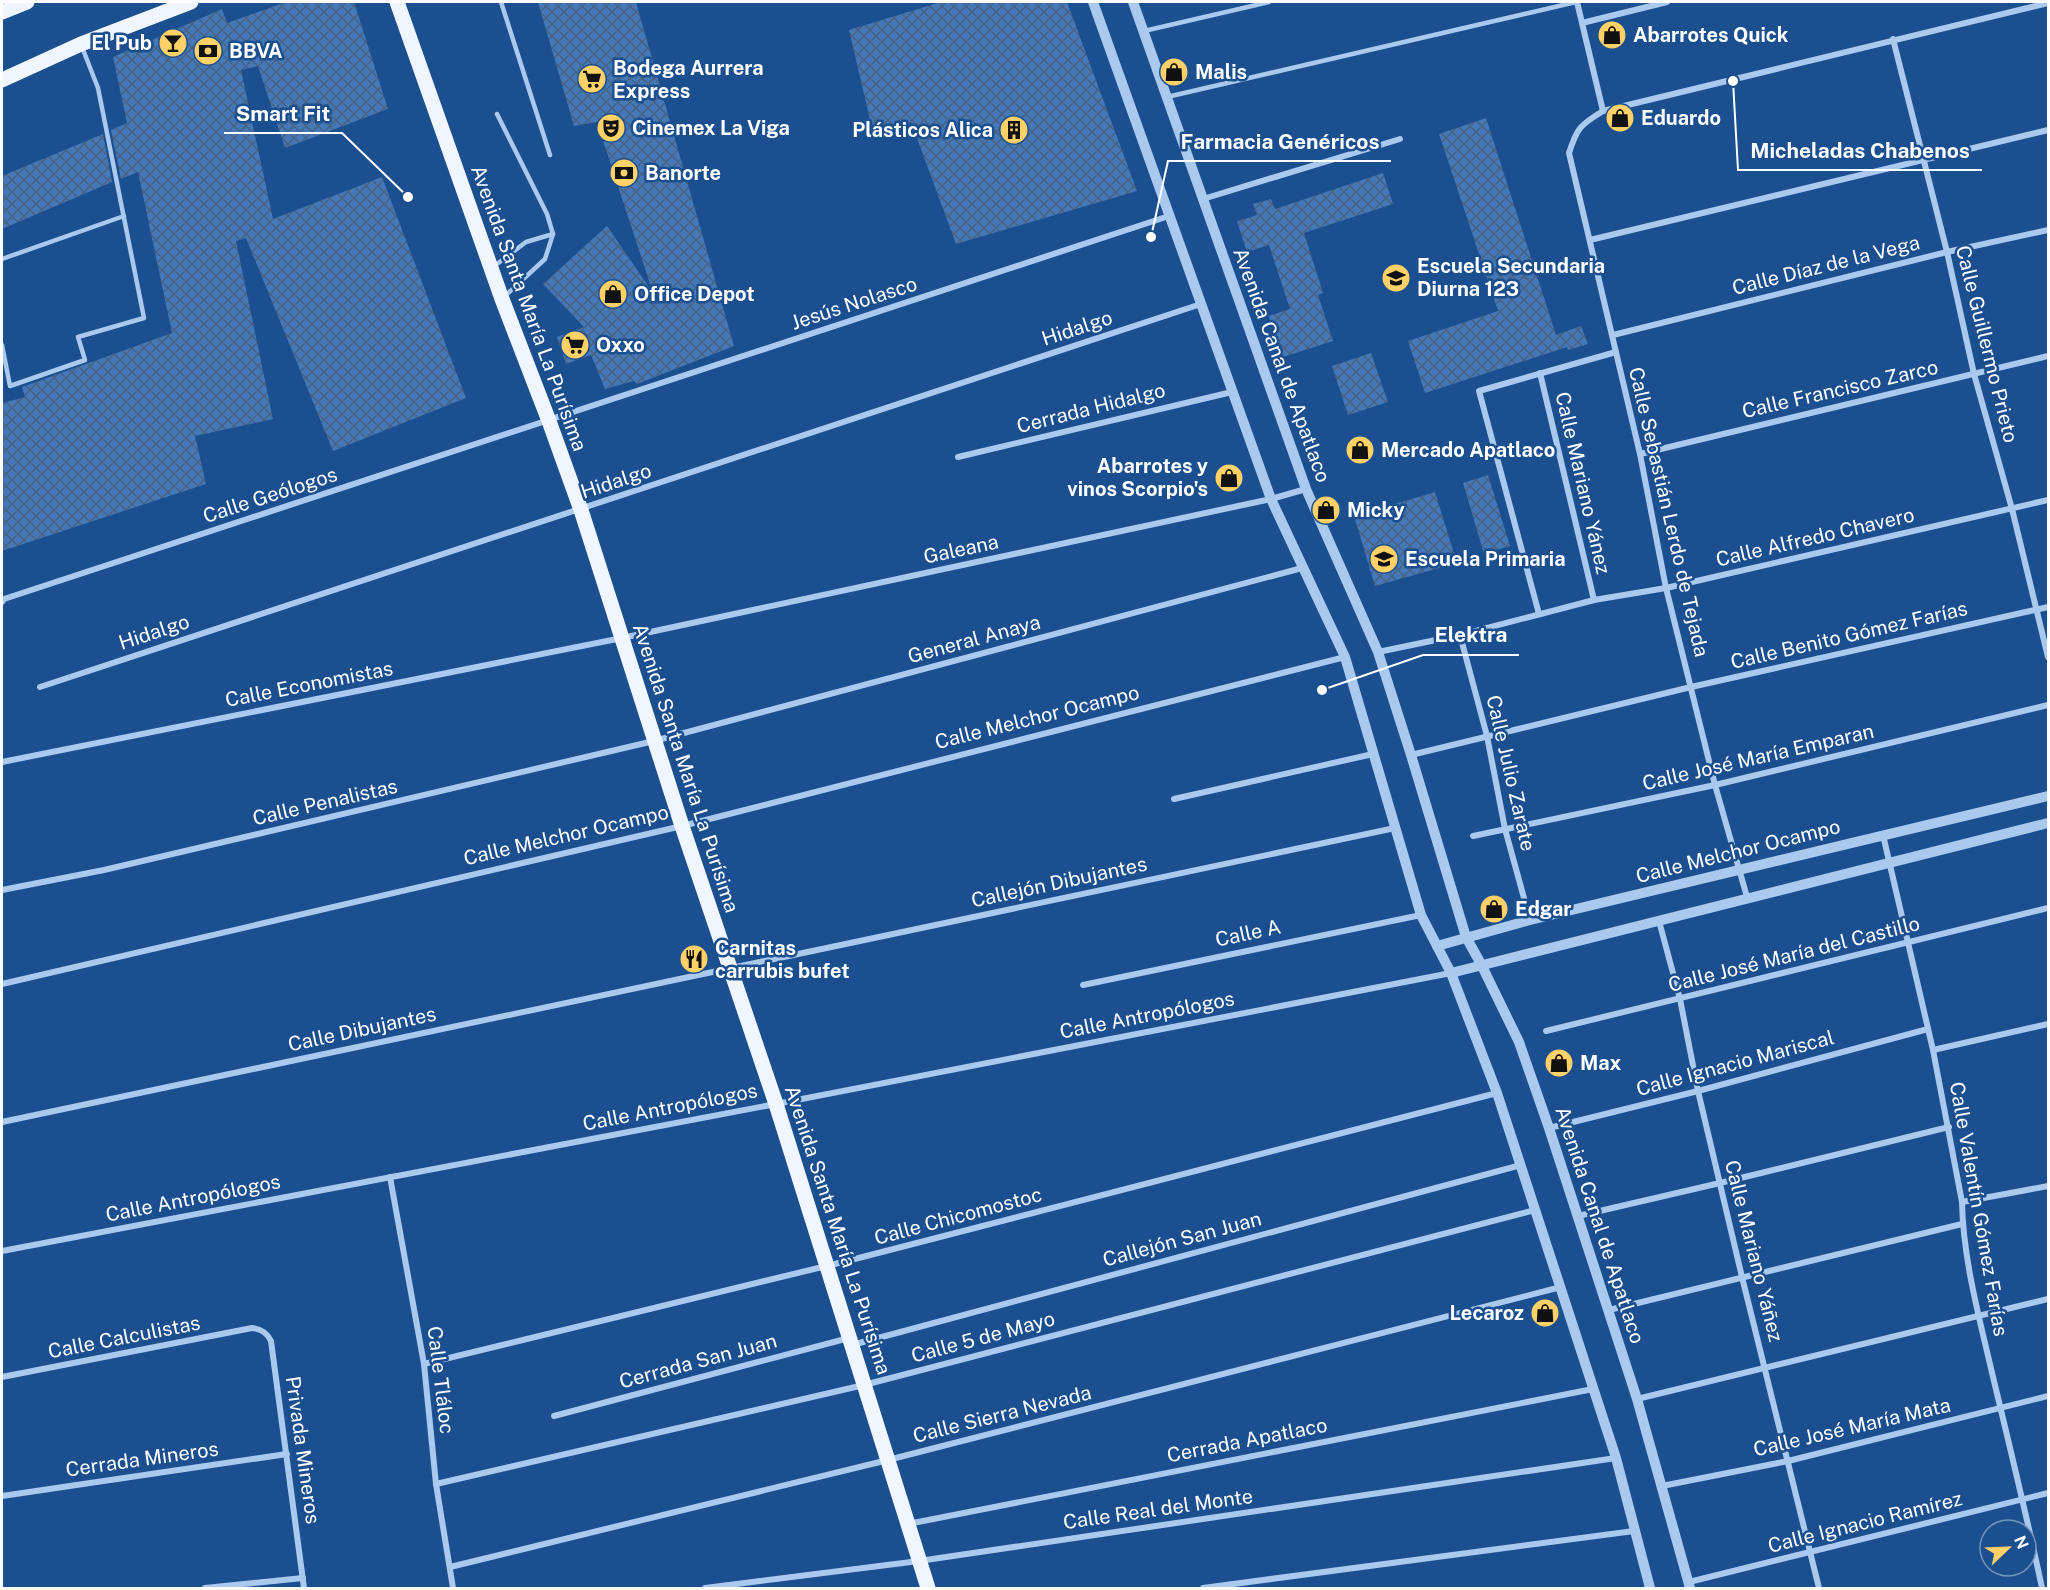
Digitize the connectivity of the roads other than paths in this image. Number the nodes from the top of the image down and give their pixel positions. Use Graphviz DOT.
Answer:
graph roads {
  1 [pos="27,2"];
  2 [pos="191,2"];
  3 [pos="397,2"];
  4 [pos="501,2"];
  5 [pos="1093,2"];
  6 [pos="1133,2"];
  7 [pos="1269,2"];
  8 [pos="1576,2"];
  9 [pos="1667,2"];
  10 [pos="2049,3"];
  11 [pos="2,12"];
  12 [pos="1582,23"];
  13 [pos="1144,31"];
  14 [pos="1893,39"];
  15 [pos="81,44"];
  16 [pos="2,81"];
  17 [pos="1167,97"];
  18 [pos="1603,111"];
  19 [pos="497,114"];
  20 [pos="2049,130"];
  21 [pos="1400,139"];
  22 [pos="550,155"];
  23 [pos="1924,160"];
  24 [pos="1203,199"];
  25 [pos="124,216"];
  26 [pos="1169,216"];
  27 [pos="2049,230"];
  28 [pos="553,234"];
  29 [pos="1590,240"];
  30 [pos="1947,252"];
  31 [pos="2,259"];
  32 [pos="491,268"];
  33 [pos="502,298"];
  34 [pos="1201,304"];
  35 [pos="1613,335"];
  36 [pos="2,345"];
  37 [pos="1616,352"];
  38 [pos="2049,356"];
  39 [pos="1540,373"];
  40 [pos="1974,374"];
  41 [pos="1232,392"];
  42 [pos="549,421"];
  43 [pos="1640,454"];
  44 [pos="958,457"];
  45 [pos="1306,489"];
  46 [pos="1271,499"];
  47 [pos="2049,500"];
  48 [pos="2012,509"];
  49 [pos="581,510"];
  50 [pos="1302,568"];
  51 [pos="1666,588"];
  52 [pos="1594,600"];
  53 [pos="2,602"];
  54 [pos="2049,607"];
  55 [pos="2038,610"];
  56 [pos="1539,614"];
  57 [pos="1460,634"];
  58 [pos="622,638"];
  59 [pos="1378,652"];
  60 [pos="1345,657"];
  61 [pos="2049,657"];
  62 [pos="40,687"];
  63 [pos="1691,687"];
  64 [pos="2049,705"];
  65 [pos="1487,736"];
  66 [pos="654,741"];
  67 [pos="1373,753"];
  68 [pos="1411,755"];
  69 [pos="2,762"];
  70 [pos="1715,785"];
  71 [pos="2049,796"];
  72 [pos="1174,799"];
  73 [pos="2049,823"];
  74 [pos="682,826"];
  75 [pos="1395,828"];
  76 [pos="1505,829"];
  77 [pos="1882,835"];
  78 [pos="1473,836"];
  79 [pos="1890,863"];
  80 [pos="1739,871"];
  81 [pos="2,890"];
  82 [pos="1747,897"];
  83 [pos="2049,908"];
  84 [pos="1421,915"];
  85 [pos="1530,920"];
  86 [pos="1659,921"];
  87 [pos="1466,937"];
  88 [pos="1908,942"];
  89 [pos="1437,946"];
  90 [pos="1481,964"];
  91 [pos="729,968"];
  92 [pos="1451,973"];
  93 [pos="2,984"];
  94 [pos="1083,985"];
  95 [pos="1680,999"];
  96 [pos="2049,1024"];
  97 [pos="1928,1029"];
  98 [pos="1546,1031"];
  99 [pos="1933,1050"];
  100 [pos="1698,1091"];
  101 [pos="1497,1093"];
  102 [pos="776,1104"];
  103 [pos="2,1122"];
  104 [pos="1949,1127"];
  105 [pos="1549,1128"];
  106 [pos="1521,1165"];
  107 [pos="390,1177"];
  108 [pos="1720,1183"];
  109 [pos="2049,1186"];
  110 [pos="1962,1202"];
  111 [pos="1535,1210"];
  112 [pos="1578,1216"];
  113 [pos="1962,1224"];
  114 [pos="2,1251"];
  115 [pos="826,1266"];
  116 [pos="1742,1277"];
  117 [pos="1561,1287"];
  118 [pos="2049,1299"];
  119 [pos="1609,1310"];
  120 [pos="1979,1317"];
  121 [pos="252,1328"];
  122 [pos="851,1342"];
  123 [pos="424,1364"];
  124 [pos="1765,1370"];
  125 [pos="2,1377"];
  126 [pos="864,1384"];
  127 [pos="1593,1389"];
  128 [pos="2049,1396"];
  129 [pos="1637,1399"];
  130 [pos="2000,1408"];
  131 [pos="554,1416"];
  132 [pos="287,1454"];
  133 [pos="1616,1458"];
  134 [pos="888,1460"];
  135 [pos="1788,1461"];
  136 [pos="436,1484"];
  137 [pos="1662,1486"];
  138 [pos="2049,1493"];
  139 [pos="2,1496"];
  140 [pos="2023,1500"];
  141 [pos="908,1524"];
  142 [pos="1634,1530"];
  143 [pos="1810,1552"];
  144 [pos="919,1561"];
  145 [pos="450,1567"];
  146 [pos="303,1578"];
  147 [pos="1690,1585"];
  148 [pos="205,1588"];
  149 [pos="304,1588"];
  150 [pos="453,1588"];
  151 [pos="705,1588"];
  152 [pos="928,1588"];
  153 [pos="1203,1588"];
  154 [pos="1650,1588"];
  155 [pos="1819,1588"];
  156 [pos="2042,1588"];
  1 -- 11 [label="main road"];
  2 -- 15 [label="main road"];
  3 -- 32 [label="main road, Avenida Santa María La Purísima"];
  4 -- 22 [label="lane"];
  5 -- 26 [label="street"];
  6 -- 13 [label="street, Avenida Canal de Apatlaco"];
  7 -- 13 [label="lane"];
  8 -- 12 [label="street"];
  8 -- 17 [label="lane"];
  9 -- 12 [label="street"];
  10 -- 14 [label="street"];
  12 -- 18 [label="street"];
  13 -- 17 [label="street, Avenida Canal de Apatlaco"];
  14 -- 18 [label="street"];
  14 -- 23 [label="street, Calle Guillermo Prieto"];
  15 -- 16 [label="main road"];
  15 -- 25 [label="lane"];
  17 -- 24 [label="street, Avenida Canal de Apatlaco"];
  18 -- 29 [label="street, Calle Sebastián Lerdo de Tejada"];
  19 -- 28 [label="lane"];
  20 -- 23 [label="street"];
  21 -- 24 [label="street"];
  23 -- 29 [label="street"];
  23 -- 30 [label="street, Calle Guillermo Prieto"];
  24 -- 45 [label="street, Avenida Canal de Apatlaco"];
  25 -- 31 [label="lane"];
  25 -- 36 [label="lane"];
  26 -- 34 [label="street"];
  26 -- 42 [label="street, Jesús Nolasco"];
  27 -- 30 [label="street, Calle Díaz de la Vega"];
  28 -- 32 [label="lane"];
  28 -- 33 [label="lane"];
  29 -- 35 [label="street, Calle Sebastián Lerdo de Tejada"];
  30 -- 35 [label="street, Calle Díaz de la Vega"];
  30 -- 40 [label="street, Calle Guillermo Prieto"];
  32 -- 33 [label="main road, Avenida Santa María La Purísima"];
  33 -- 42 [label="main road, Avenida Santa María La Purísima"];
  34 -- 41 [label="street"];
  34 -- 49 [label="street, Hidalgo"];
  35 -- 37 [label="street, Calle Sebastián Lerdo de Tejada"];
  37 -- 39 [label="street"];
  37 -- 43 [label="street, Calle Sebastián Lerdo de Tejada"];
  38 -- 40 [label="street, Calle Francisco Zarco"];
  39 -- 52 [label="street, Calle Mariano Yánez"];
  39 -- 56 [label="street"];
  40 -- 43 [label="street, Calle Francisco Zarco"];
  40 -- 48 [label="street, Calle Guillermo Prieto"];
  41 -- 44 [label="street, Cerrada Hidalgo"];
  41 -- 46 [label="street"];
  42 -- 49 [label="main road, Avenida Santa María La Purísima"];
  42 -- 53 [label="street, Calle Geólogos"];
  43 -- 51 [label="street, Calle Sebastián Lerdo de Tejada"];
  45 -- 46 [label="street, Galeana"];
  45 -- 59 [label="street, Avenida Canal de Apatlaco"];
  46 -- 50 [label="street"];
  46 -- 58 [label="street, Galeana"];
  47 -- 48 [label="street, Calle Alfredo Chavero"];
  48 -- 51 [label="street, Calle Alfredo Chavero"];
  48 -- 55 [label="street, Calle Guillermo Prieto"];
  49 -- 58 [label="main road, Avenida Santa María La Purísima"];
  49 -- 62 [label="street, Hidalgo"];
  50 -- 60 [label="street"];
  50 -- 66 [label="street, General Anaya"];
  51 -- 52 [label="street, Calle Alfredo Chavero"];
  51 -- 63 [label="street, Calle Sebastián Lerdo de Tejada"];
  52 -- 56 [label="street, Calle Alfredo Chavero"];
  54 -- 55 [label="street, Calle Benito Gómez Farías"];
  55 -- 61 [label="street, Calle Guillermo Prieto"];
  55 -- 63 [label="street, Calle Benito Gómez Farías"];
  56 -- 57 [label="street, Calle Alfredo Chavero"];
  57 -- 59 [label="street, Calle Alfredo Chavero"];
  57 -- 65 [label="street, Calle Julio Zarate"];
  58 -- 66 [label="main road, Avenida Santa María La Purísima"];
  58 -- 69 [label="street, Calle Economistas"];
  59 -- 68 [label="street, Avenida Canal de Apatlaco"];
  60 -- 67 [label="street"];
  60 -- 74 [label="street, Calle Melchor Ocampo"];
  63 -- 65 [label="street, Calle Benito Gómez Farías"];
  63 -- 70 [label="street, Calle Sebastián Lerdo de Tejada"];
  64 -- 70 [label="street, Calle José María Emparan"];
  65 -- 68 [label="street, Calle Benito Gómez Farías"];
  65 -- 76 [label="street, Calle Julio Zarate"];
  66 -- 74 [label="main road, Avenida Santa María La Purísima"];
  66 -- 81 [label="street, Calle Penalistas"];
  67 -- 72 [label="street"];
  67 -- 75 [label="street"];
  68 -- 87 [label="street, Avenida Canal de Apatlaco"];
  70 -- 76 [label="street, Calle José María Emparan"];
  70 -- 80 [label="street, Calle Sebastián Lerdo de Tejada"];
  71 -- 77 [label="street, Calle Melchor Ocampo"];
  73 -- 79 [label="street"];
  74 -- 91 [label="main road, Avenida Santa María La Purísima"];
  74 -- 93 [label="street, Calle Melchor Ocampo"];
  75 -- 84 [label="street"];
  75 -- 91 [label="street, Callejón Dibujantes"];
  76 -- 78 [label="street, Calle José María Emparan"];
  76 -- 85 [label="street, Calle Julio Zarate"];
  77 -- 79 [label="street, Calle Valentín Gómez Farías"];
  77 -- 80 [label="street, Calle Melchor Ocampo"];
  79 -- 82 [label="street"];
  79 -- 88 [label="street, Calle Valentín Gómez Farías"];
  80 -- 82 [label="street, Calle Sebastián Lerdo de Tejada"];
  80 -- 85 [label="street, Calle Melchor Ocampo"];
  82 -- 86 [label="street"];
  83 -- 88 [label="street, Calle José María del Castillo"];
  84 -- 89 [label="street"];
  84 -- 94 [label="street, Calle A"];
  85 -- 87 [label="street, Calle Melchor Ocampo"];
  86 -- 90 [label="street"];
  86 -- 95 [label="street, Calle Mariano Yáñez"];
  87 -- 89 [label="street, Calle Melchor Ocampo"];
  87 -- 90 [label="street, Avenida Canal de Apatlaco"];
  88 -- 95 [label="street, Calle José María del Castillo"];
  88 -- 97 [label="street, Calle Valentín Gómez Farías"];
  89 -- 92 [label="street"];
  90 -- 92 [label="street"];
  90 -- 105 [label="street, Avenida Canal de Apatlaco"];
  91 -- 102 [label="main road, Avenida Santa María La Purísima"];
  91 -- 103 [label="street, Calle Dibujantes"];
  92 -- 101 [label="street"];
  92 -- 102 [label="street, Calle Antropólogos"];
  95 -- 98 [label="street, Calle José María del Castillo"];
  95 -- 100 [label="street, Calle Mariano Yáñez"];
  96 -- 99 [label="street"];
  97 -- 99 [label="street, Calle Valentín Gómez Farías"];
  97 -- 100 [label="street, Calle Ignacio Mariscal"];
  99 -- 104 [label="street, Calle Valentín Gómez Farías"];
  100 -- 105 [label="street, Calle Ignacio Mariscal"];
  100 -- 108 [label="street, Calle Mariano Yáñez"];
  101 -- 106 [label="street"];
  101 -- 115 [label="street, Calle Chicomostoc"];
  102 -- 107 [label="street, Calle Antropólogos"];
  102 -- 115 [label="main road, Avenida Santa María La Purísima"];
  104 -- 108 [label="street"];
  104 -- 110 [label="street, Calle Valentín Gómez Farías"];
  105 -- 112 [label="street, Avenida Canal de Apatlaco"];
  106 -- 111 [label="street"];
  106 -- 122 [label="street, Callejón San Juan"];
  107 -- 114 [label="street, Calle Antropólogos"];
  107 -- 123 [label="street, Calle Tláloc"];
  108 -- 112 [label="street"];
  108 -- 116 [label="street, Calle Mariano Yáñez"];
  109 -- 110 [label="street"];
  110 -- 113 [label="street, Calle Valentín Gómez Farías"];
  111 -- 117 [label="street"];
  111 -- 126 [label="street, Calle 5 de Mayo"];
  112 -- 119 [label="street, Avenida Canal de Apatlaco"];
  113 -- 116 [label="street"];
  113 -- 120 [label="street, Calle Valentín Gómez Farías"];
  115 -- 122 [label="main road, Avenida Santa María La Purísima"];
  115 -- 123 [label="street, Calle Chicomostoc"];
  116 -- 119 [label="street"];
  116 -- 124 [label="street, Calle Mariano Yáñez"];
  117 -- 127 [label="street"];
  117 -- 134 [label="street, Calle Sierra Nevada"];
  118 -- 120 [label="street"];
  119 -- 129 [label="street, Avenida Canal de Apatlaco"];
  120 -- 124 [label="street"];
  120 -- 130 [label="street, Calle Valentín Gómez Farías"];
  121 -- 125 [label="street, Calle Calculistas"];
  121 -- 132 [label="street, Privada Mineros"];
  122 -- 126 [label="main road, Avenida Santa María La Purísima"];
  122 -- 131 [label="street, Cerrada San Juan"];
  123 -- 136 [label="street, Calle Tláloc"];
  124 -- 129 [label="street"];
  124 -- 135 [label="street, Calle Mariano Yáñez"];
  126 -- 134 [label="main road, Avenida Santa María La Purísima"];
  126 -- 136 [label="street, Calle 5 de Mayo"];
  127 -- 133 [label="street"];
  127 -- 141 [label="street, Cerrada Apatlaco"];
  128 -- 130 [label="street, Calle José María Mata"];
  129 -- 137 [label="street, Avenida Canal de Apatlaco"];
  130 -- 135 [label="street, Calle José María Mata"];
  130 -- 140 [label="street, Calle Valentín Gómez Farías"];
  132 -- 139 [label="street, Cerrada Mineros"];
  132 -- 146 [label="street, Privada Mineros"];
  133 -- 142 [label="street"];
  133 -- 144 [label="street, Calle Real del Monte"];
  134 -- 141 [label="main road, Avenida Santa María La Purísima"];
  134 -- 145 [label="street, Calle Sierra Nevada"];
  135 -- 137 [label="street, Calle José María Mata"];
  135 -- 143 [label="street, Calle Mariano Yáñez"];
  136 -- 145 [label="street, Calle Tláloc"];
  137 -- 147 [label="street, Avenida Canal de Apatlaco"];
  138 -- 140 [label="street, Calle Ignacio Ramírez"];
  140 -- 143 [label="street, Calle Ignacio Ramírez"];
  140 -- 156 [label="street, Calle Valentín Gómez Farías"];
  141 -- 144 [label="main road, Avenida Santa María La Purísima"];
  142 -- 153 [label="street"];
  142 -- 154 [label="street"];
  143 -- 147 [label="street, Calle Ignacio Ramírez"];
  143 -- 155 [label="street, Calle Mariano Yáñez"];
  144 -- 151 [label="street, Calle Real del Monte"];
  144 -- 152 [label="main road, Avenida Santa María La Purísima"];
  145 -- 150 [label="street, Calle Tláloc"];
  146 -- 148 [label="street"];
  146 -- 149 [label="street, Privada Mineros"];
}
